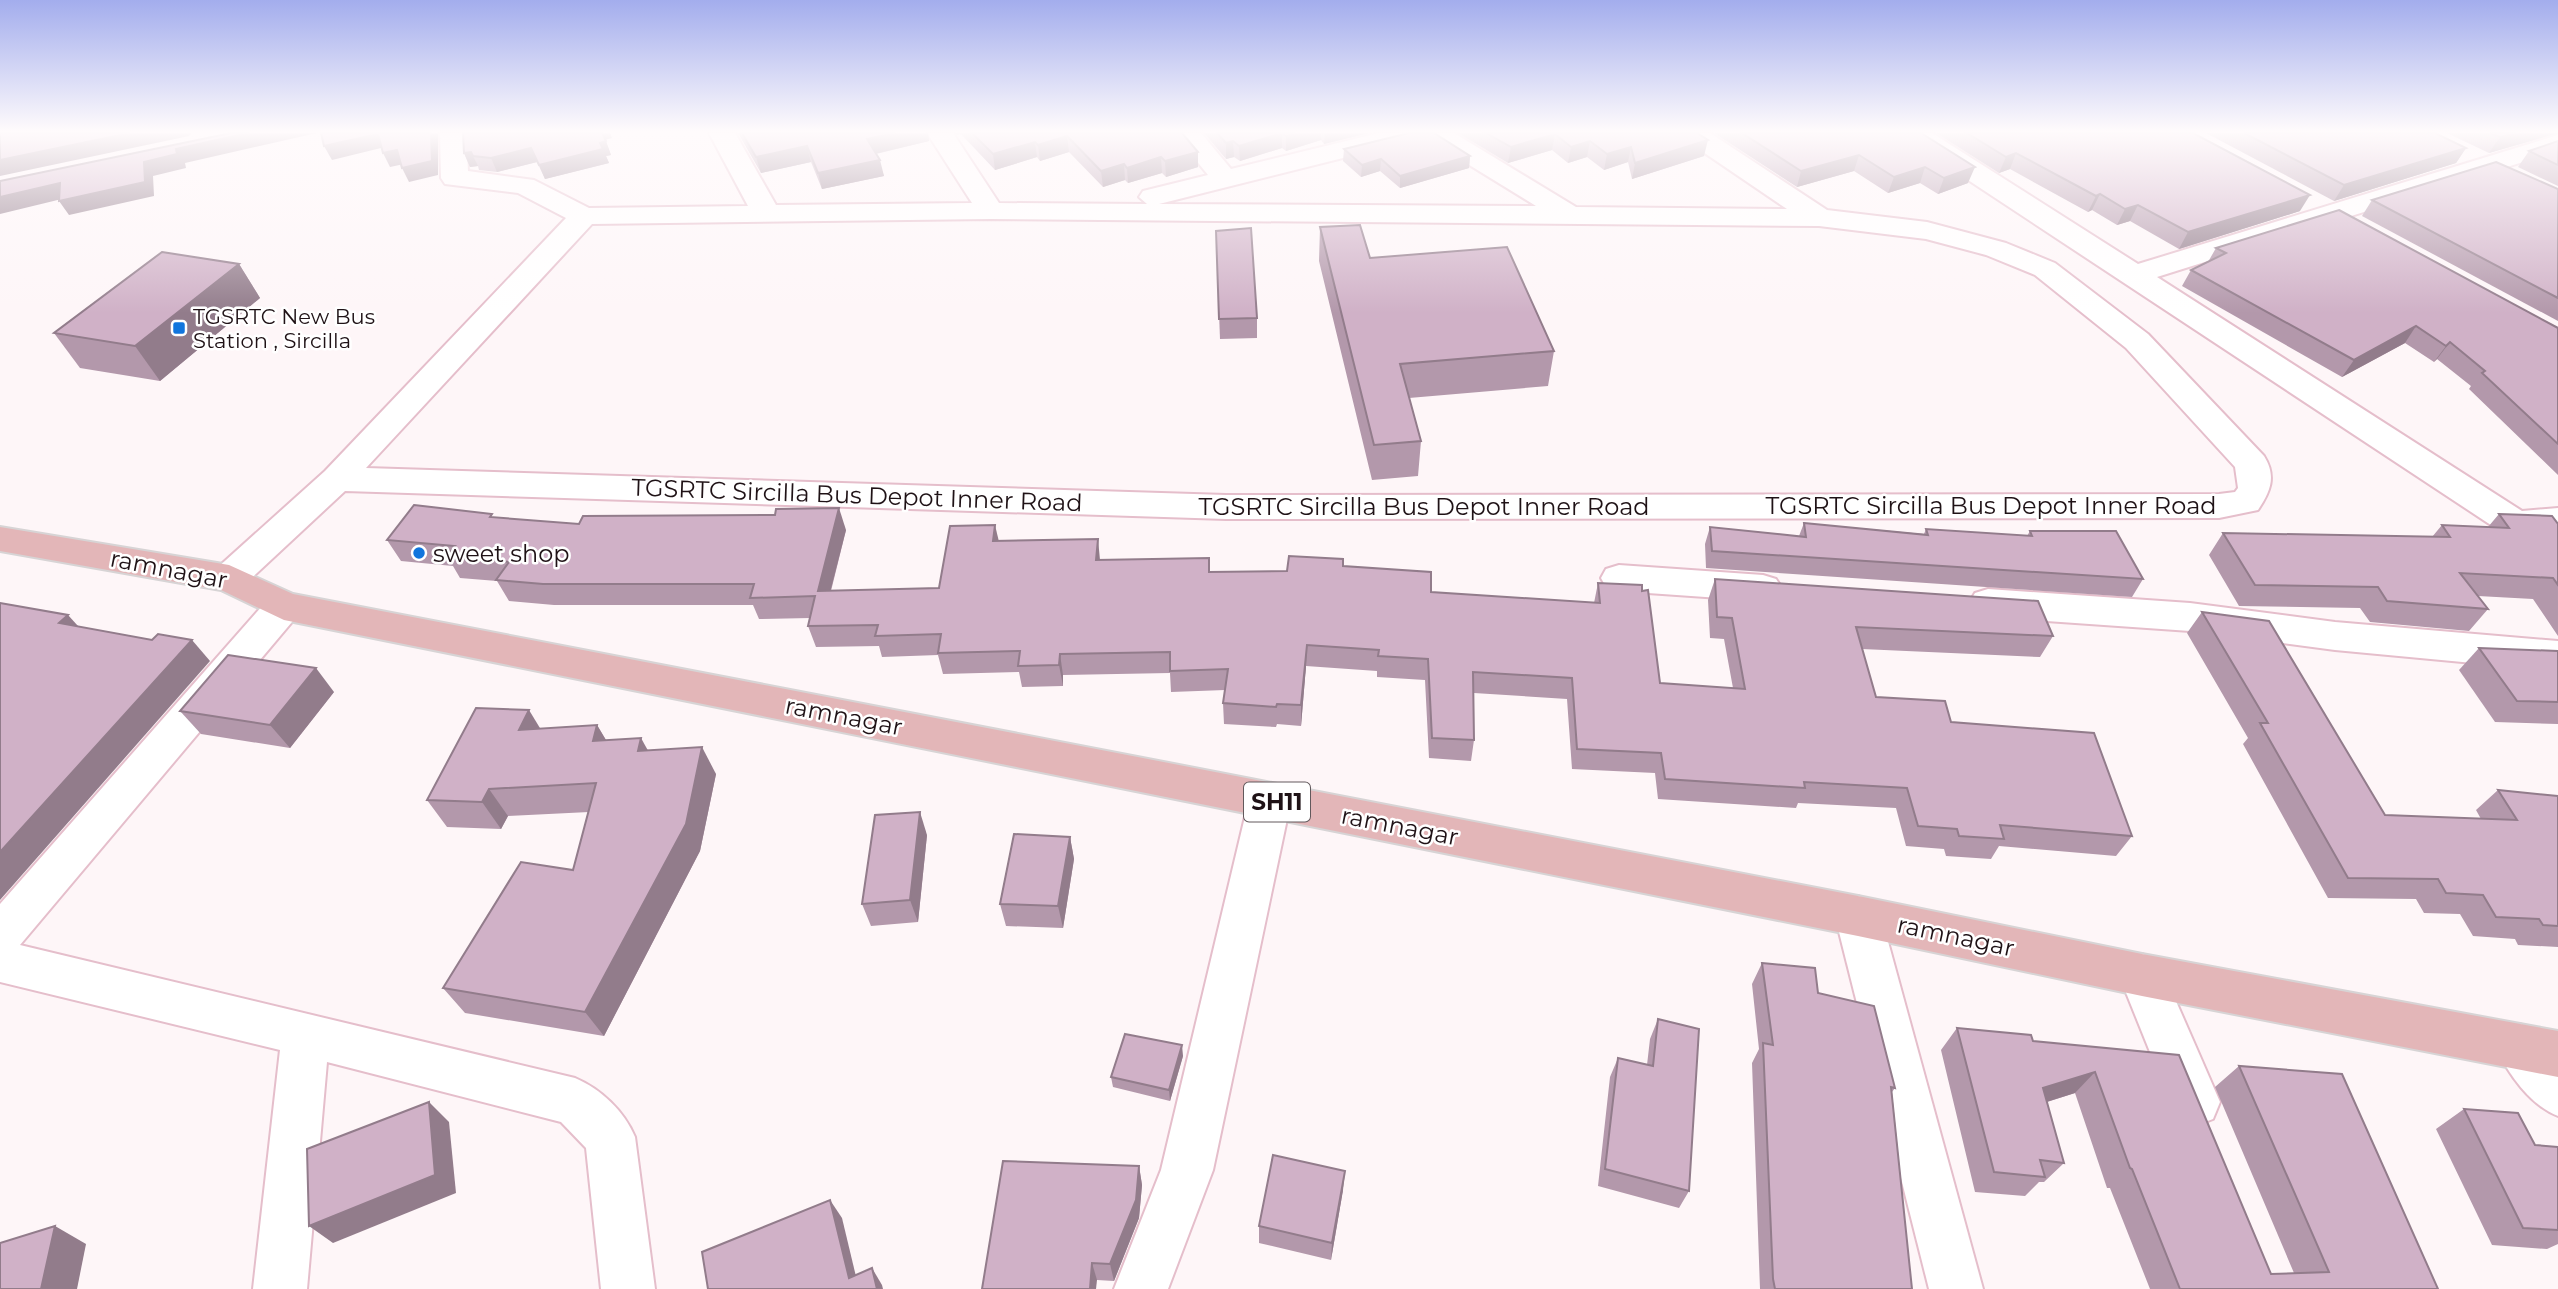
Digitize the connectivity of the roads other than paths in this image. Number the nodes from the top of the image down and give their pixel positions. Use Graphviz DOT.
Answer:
graph roads {
  1 [pos="538,193"];
  2 [pos="755,193"];
  3 [pos="979,193"];
  4 [pos="1166,193"];
  5 [pos="1534,193"];
  6 [pos="1782,193"];
  7 [pos="2007,193"];
  8 [pos="2398,193"];
  9 [pos="2297,195"];
  10 [pos="991,211"];
  11 [pos="1093,212"];
  12 [pos="767,214"];
  13 [pos="2332,214"];
  14 [pos="1570,215"];
  15 [pos="583,216"];
  16 [pos="1819,218"];
  17 [pos="2368,233"];
  18 [pos="2134,275"];
  19 [pos="337,479"];
  20 [pos="2558,520"];
  21 [pos="0,539"];
  22 [pos="229,578"];
  23 [pos="1619,578"];
  24 [pos="1798,590"];
  25 [pos="1950,600"];
  26 [pos="284,606"];
  27 [pos="2558,656"];
  28 [pos="1270,800"];
  29 [pos="1858,916"];
  30 [pos="0,936"];
  31 [pos="0,961"];
  32 [pos="2142,975"];
  33 [pos="306,1034"];
  34 [pos="2539,1050"];
  35 [pos="2558,1092"];
  36 [pos="2210,1138"];
  37 [pos="280,1289"];
  38 [pos="628,1289"];
  39 [pos="1141,1289"];
  40 [pos="1956,1289"];
  1 -- 15 [label="street"];
  2 -- 12 [label="street"];
  3 -- 10 [label="street"];
  4 -- 11 [label="street"];
  5 -- 14 [label="street"];
  6 -- 16 [label="street"];
  7 -- 18 [label="street"];
  8 -- 13 [label="street"];
  9 -- 13 [label="street"];
  10 -- 11 [label="street, TGSRTC Sircilla Bus Depot Inner Road"];
  10 -- 12 [label="street, TGSRTC Sircilla Bus Depot Inner Road"];
  11 -- 14 [label="street, TGSRTC Sircilla Bus Depot Inner Road"];
  12 -- 15 [label="street, TGSRTC Sircilla Bus Depot Inner Road"];
  13 -- 17 [label="street"];
  13 -- 18 [label="street"];
  14 -- 16 [label="street, TGSRTC Sircilla Bus Depot Inner Road"];
  15 -- 19 [label="street"];
  16 -- 19 [label="street, TGSRTC Sircilla Bus Depot Inner Road"];
  18 -- 20 [label="street"];
  19 -- 22 [label="street"];
  21 -- 22 [label="main road, ramnagar / SH11"];
  22 -- 26 [label="main road, ramnagar / SH11"];
  23 -- 24 [label="street"];
  25 -- 27 [label="street"];
  26 -- 28 [label="main road, ramnagar / SH11"];
  26 -- 30 [label="street"];
  28 -- 29 [label="main road, ramnagar / SH11"];
  28 -- 39 [label="street"];
  29 -- 32 [label="main road, ramnagar / SH11"];
  29 -- 40 [label="street"];
  31 -- 33 [label="street"];
  32 -- 34 [label="main road, ramnagar / SH11"];
  32 -- 36 [label="street"];
  33 -- 37 [label="street"];
  33 -- 38 [label="street"];
  34 -- 35 [label="street"];
}
